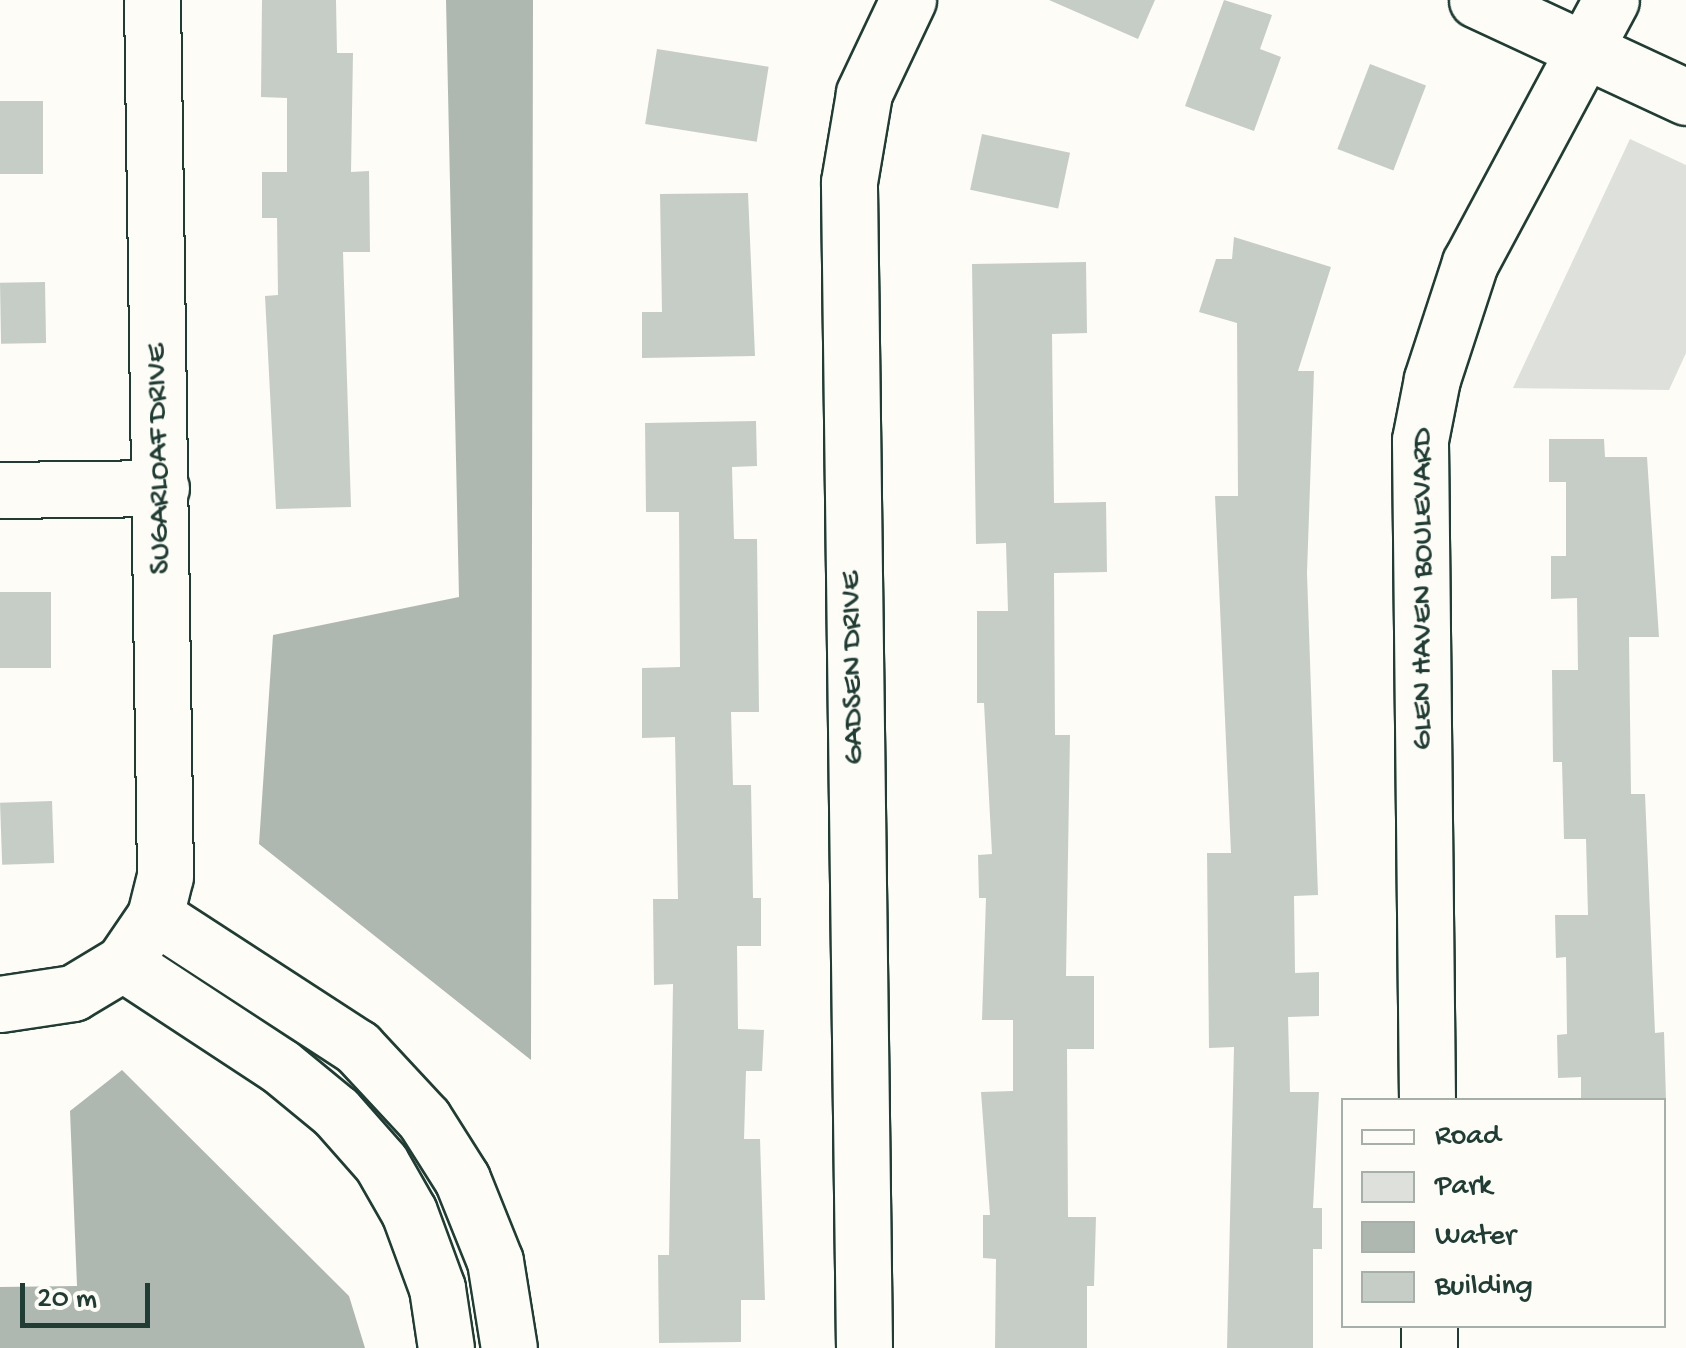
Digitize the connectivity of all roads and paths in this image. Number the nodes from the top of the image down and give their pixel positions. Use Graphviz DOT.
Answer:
graph roads {
  1 [pos="152,0"];
  2 [pos="908,0"];
  3 [pos="1477,0"];
  4 [pos="1611,0"];
  5 [pos="1588,53"];
  6 [pos="1686,97"];
  7 [pos="161,488"];
  8 [pos="0,490"];
  9 [pos="155,916"];
  10 [pos="123,963"];
  11 [pos="0,1004"];
  12 [pos="1427,1098"];
  13 [pos="446,1348"];
  14 [pos="509,1348"];
  15 [pos="864,1348"];
  1 -- 7 [label="street, SUGARLOAF DRIVE"];
  2 -- 15 [label="street, GADSEN DRIVE"];
  3 -- 5 [label="street"];
  4 -- 5 [label="street, GLEN HAVEN BOULEVARD"];
  5 -- 6 [label="street"];
  5 -- 12 [label="street, GLEN HAVEN BOULEVARD"];
  7 -- 8 [label="street"];
  7 -- 9 [label="street, SUGARLOAF DRIVE"];
  9 -- 10 [label="street"];
  9 -- 14 [label="street"];
  10 -- 11 [label="street"];
  10 -- 13 [label="street"];
}
